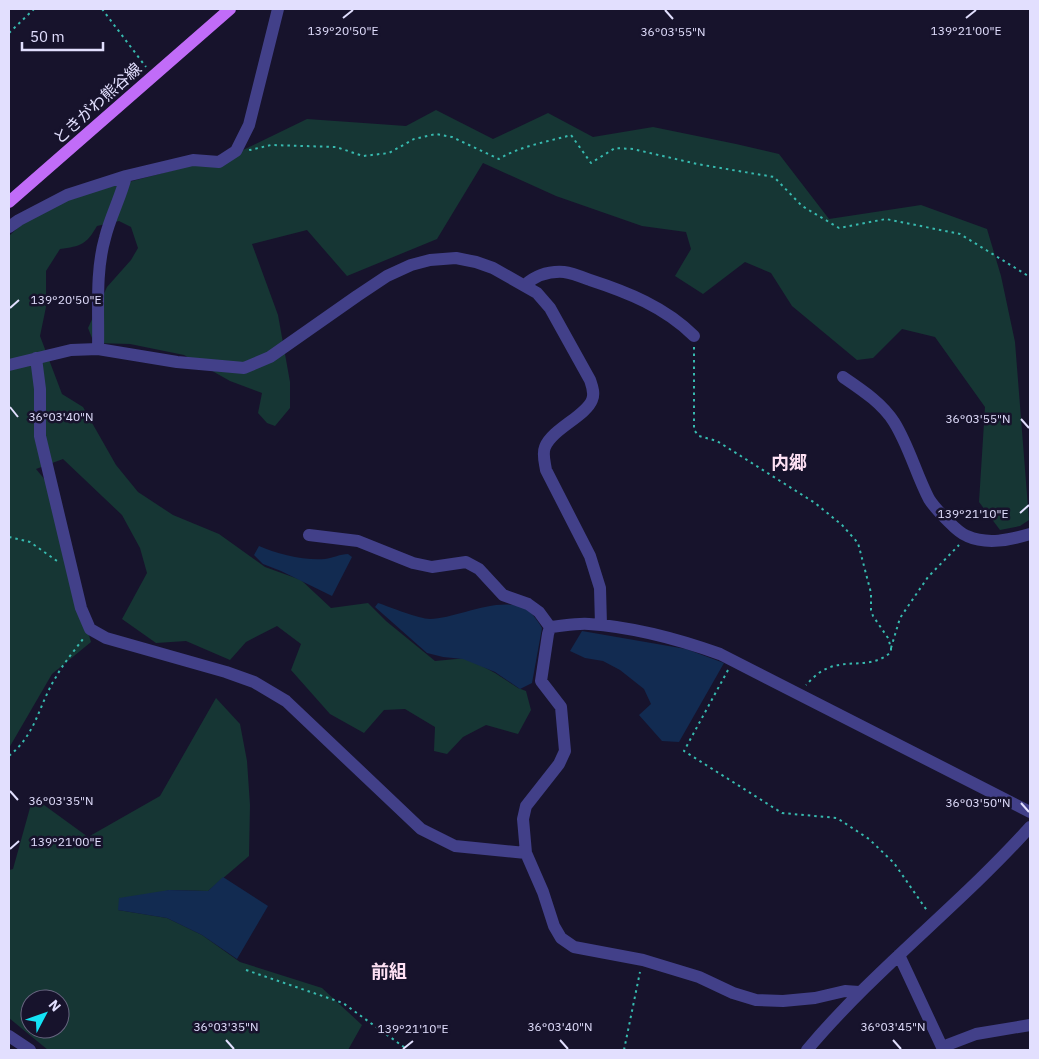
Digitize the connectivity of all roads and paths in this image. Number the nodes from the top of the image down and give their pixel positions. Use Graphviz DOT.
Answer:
graph roads {
  1 [pos="34,9"];
  2 [pos="102,9"];
  3 [pos="230,9"];
  4 [pos="278,9"];
  5 [pos="9,33"];
  6 [pos="152,75"];
  7 [pos="244,135"];
  8 [pos="126,176"];
  9 [pos="9,202"];
  10 [pos="9,228"];
  11 [pos="1030,277"];
  12 [pos="525,285"];
  13 [pos="694,336"];
  14 [pos="98,349"];
  15 [pos="36,358"];
  16 [pos="9,365"];
  17 [pos="844,376"];
  18 [pos="1030,534"];
  19 [pos="309,535"];
  20 [pos="966,536"];
  21 [pos="9,537"];
  22 [pos="72,570"];
  23 [pos="601,625"];
  24 [pos="550,627"];
  25 [pos="90,629"];
  26 [pos="891,648"];
  27 [pos="732,661"];
  28 [pos="797,693"];
  29 [pos="9,756"];
  30 [pos="1030,812"];
  31 [pos="1030,827"];
  32 [pos="526,853"];
  33 [pos="934,922"];
  34 [pos="899,955"];
  35 [pos="642,960"];
  36 [pos="246,970"];
  37 [pos="859,992"];
  38 [pos="1030,1025"];
  39 [pos="9,1036"];
  40 [pos="938,1048"];
  41 [pos="30,1050"];
  42 [pos="408,1050"];
  43 [pos="624,1050"];
  44 [pos="807,1050"];
  1 -- 5 [label="path"];
  2 -- 6 [label="path"];
  3 -- 6 [label="main road, ときがわ熊谷線"];
  4 -- 7 [label="street"];
  6 -- 9 [label="main road, ときがわ熊谷線"];
  7 -- 8 [label="street"];
  7 -- 11 [label="path"];
  8 -- 10 [label="street"];
  8 -- 14 [label="street"];
  12 -- 13 [label="street"];
  12 -- 14 [label="street"];
  12 -- 23 [label="street"];
  13 -- 26 [label="path"];
  14 -- 15 [label="street"];
  15 -- 16 [label="street"];
  15 -- 22 [label="street"];
  17 -- 20 [label="street"];
  18 -- 20 [label="street"];
  19 -- 24 [label="street"];
  20 -- 26 [label="path"];
  21 -- 22 [label="path"];
  22 -- 25 [label="street"];
  23 -- 24 [label="street"];
  23 -- 27 [label="street"];
  24 -- 32 [label="street"];
  25 -- 29 [label="path"];
  25 -- 32 [label="street"];
  26 -- 28 [label="path"];
  27 -- 28 [label="street"];
  27 -- 33 [label="path"];
  28 -- 30 [label="street"];
  31 -- 33 [label="street"];
  32 -- 35 [label="street"];
  33 -- 34 [label="street"];
  34 -- 37 [label="street"];
  34 -- 40 [label="street"];
  35 -- 37 [label="street"];
  35 -- 43 [label="path"];
  36 -- 42 [label="path"];
  37 -- 44 [label="street"];
  38 -- 40 [label="street"];
  39 -- 41 [label="street"];
}
